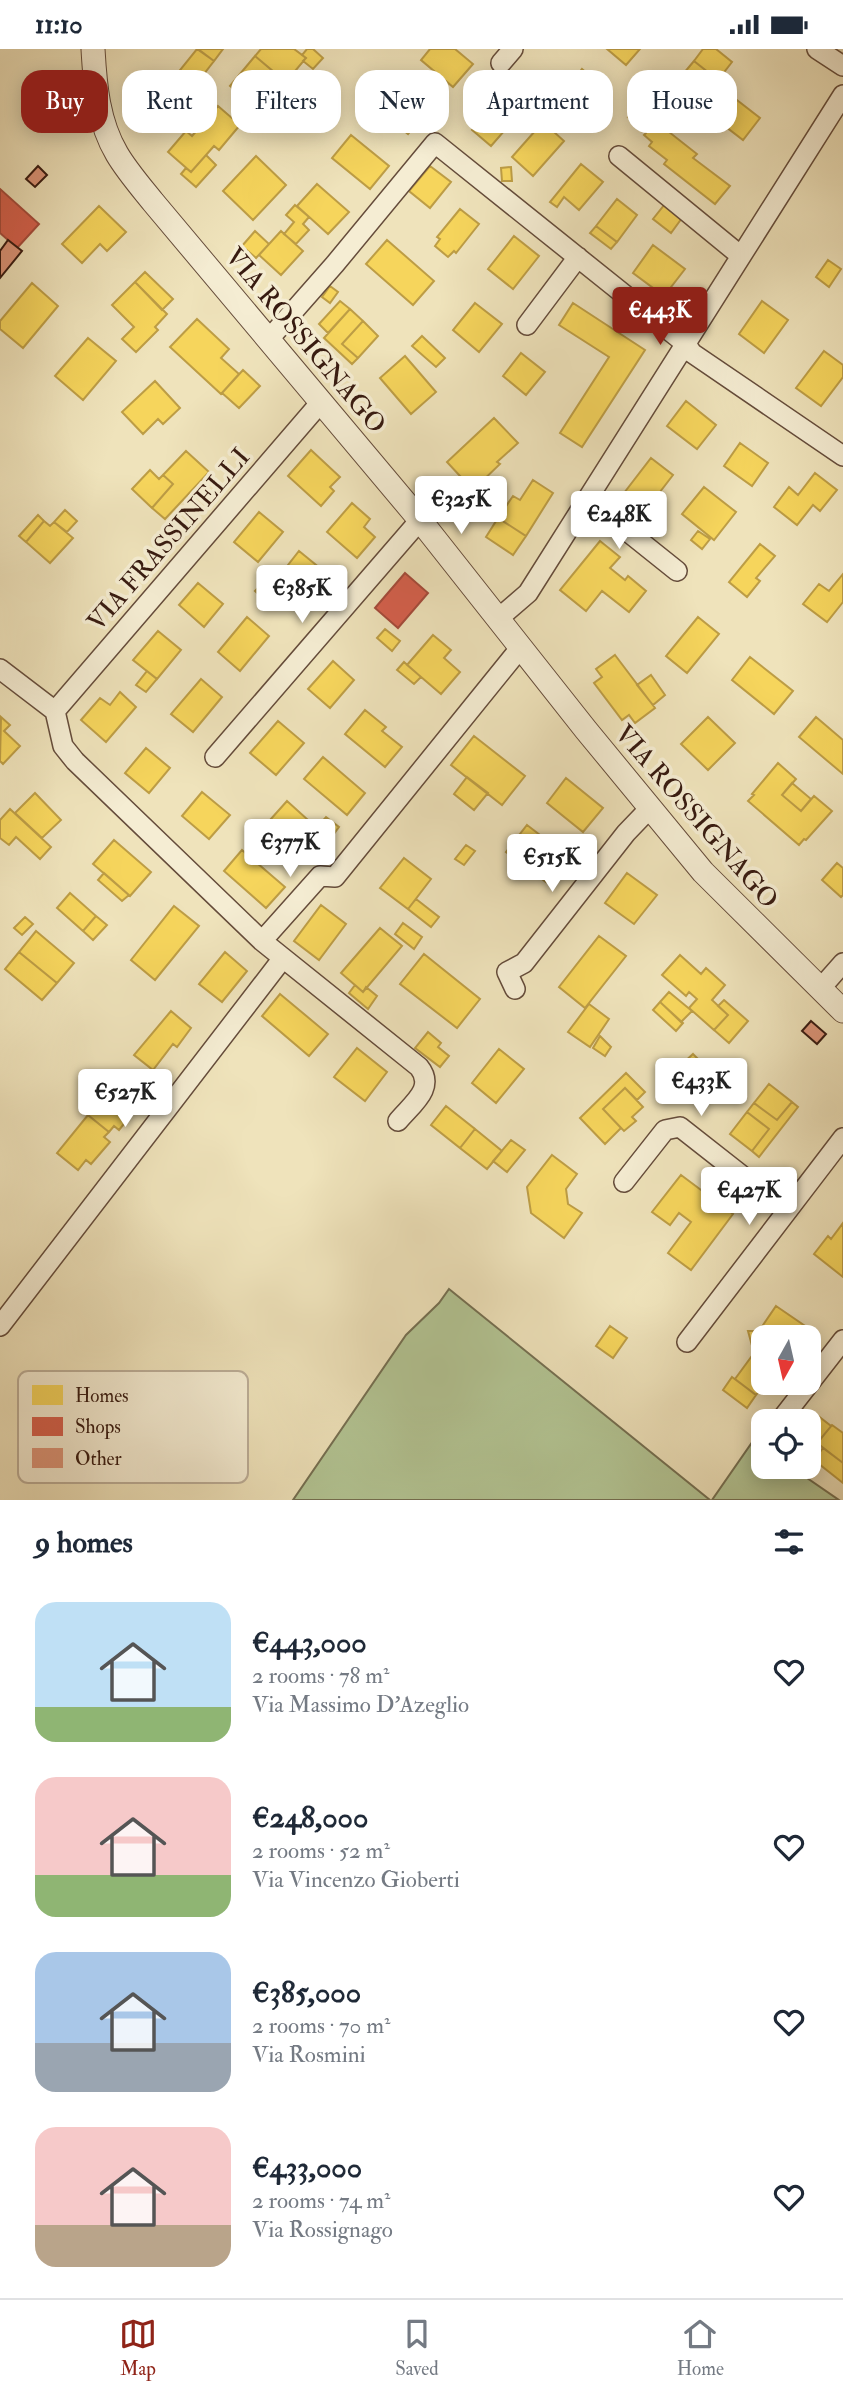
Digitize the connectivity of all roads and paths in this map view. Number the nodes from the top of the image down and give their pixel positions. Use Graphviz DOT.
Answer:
graph roads {
  1 [pos="93,49"];
  2 [pos="817,49"];
  3 [pos="843,66"];
  4 [pos="843,95"];
  5 [pos="619,156"];
  6 [pos="741,256"];
  7 [pos="578,257"];
  8 [pos="527,325"];
  9 [pos="269,339"];
  10 [pos="686,344"];
  11 [pos="321,402"];
  12 [pos="843,456"];
  13 [pos="587,499"];
  14 [pos="420,520"];
  15 [pos="677,571"];
  16 [pos="499,618"];
  17 [pos="521,647"];
  18 [pos="0,669"];
  19 [pos="55,711"];
  20 [pos="215,757"];
  21 [pos="650,808"];
  22 [pos="262,941"];
  23 [pos="283,958"];
  24 [pos="843,963"];
  25 [pos="515,989"];
  26 [pos="820,989"];
  27 [pos="843,1011"];
  28 [pos="398,1121"];
  29 [pos="843,1138"];
  30 [pos="624,1182"];
  31 [pos="787,1210"];
  32 [pos="0,1326"];
  33 [pos="843,1340"];
  34 [pos="687,1342"];
  35 [pos="789,1409"];
  1 -- 9 [label="street, VIA ROSSIGNAGO"];
  2 -- 3 [label="street"];
  4 -- 6 [label="street"];
  5 -- 6 [label="street"];
  6 -- 10 [label="street"];
  7 -- 8 [label="street"];
  7 -- 9 [label="street"];
  7 -- 10 [label="street"];
  9 -- 11 [label="street, VIA ROSSIGNAGO"];
  10 -- 12 [label="street"];
  10 -- 13 [label="street"];
  11 -- 14 [label="street, VIA ROSSIGNAGO"];
  11 -- 19 [label="street, VIA FRASSINELLI"];
  13 -- 15 [label="street"];
  13 -- 16 [label="street"];
  14 -- 16 [label="street, VIA ROSSIGNAGO"];
  14 -- 20 [label="street"];
  16 -- 17 [label="street, VIA ROSSIGNAGO"];
  17 -- 21 [label="street, VIA ROSSIGNAGO"];
  17 -- 22 [label="street"];
  18 -- 19 [label="street"];
  19 -- 22 [label="street"];
  21 -- 25 [label="street"];
  21 -- 26 [label="street, VIA ROSSIGNAGO"];
  22 -- 23 [label="street"];
  23 -- 28 [label="street"];
  23 -- 32 [label="street"];
  24 -- 26 [label="street"];
  26 -- 27 [label="street, VIA ROSSIGNAGO"];
  29 -- 31 [label="street"];
  30 -- 31 [label="street"];
  31 -- 34 [label="street"];
  33 -- 35 [label="street"];
}
